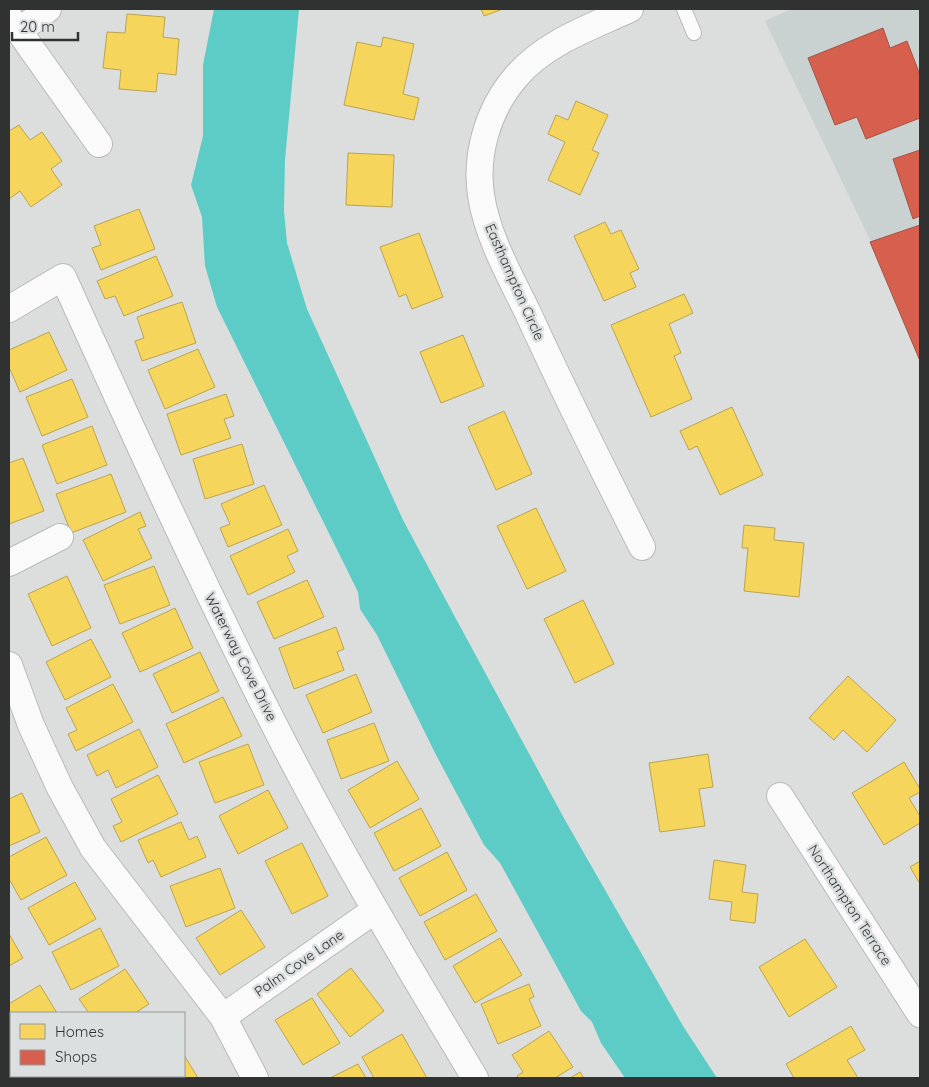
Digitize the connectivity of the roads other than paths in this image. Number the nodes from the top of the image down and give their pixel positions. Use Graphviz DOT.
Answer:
graph roads {
  1 [pos="48,9"];
  2 [pos="630,9"];
  3 [pos="684,9"];
  4 [pos="14,24"];
  5 [pos="694,33"];
  6 [pos="99,144"];
  7 [pos="9,309"];
  8 [pos="60,537"];
  9 [pos="642,547"];
  10 [pos="9,563"];
  11 [pos="9,665"];
  12 [pos="780,796"];
  13 [pos="375,910"];
  14 [pos="920,1014"];
  15 [pos="223,1017"];
  16 [pos="255,1078"];
  17 [pos="475,1078"];
  1 -- 4 [label="street"];
  2 -- 9 [label="street, Easthampton Circle"];
  3 -- 5 [label="lane"];
  4 -- 6 [label="street"];
  7 -- 13 [label="street, Waterway Cove Drive"];
  8 -- 10 [label="street"];
  11 -- 15 [label="street"];
  12 -- 14 [label="street, Northampton Terrace"];
  13 -- 15 [label="street, Palm Cove Lane"];
  13 -- 17 [label="street, Waterway Cove Drive"];
  15 -- 16 [label="street"];
}
